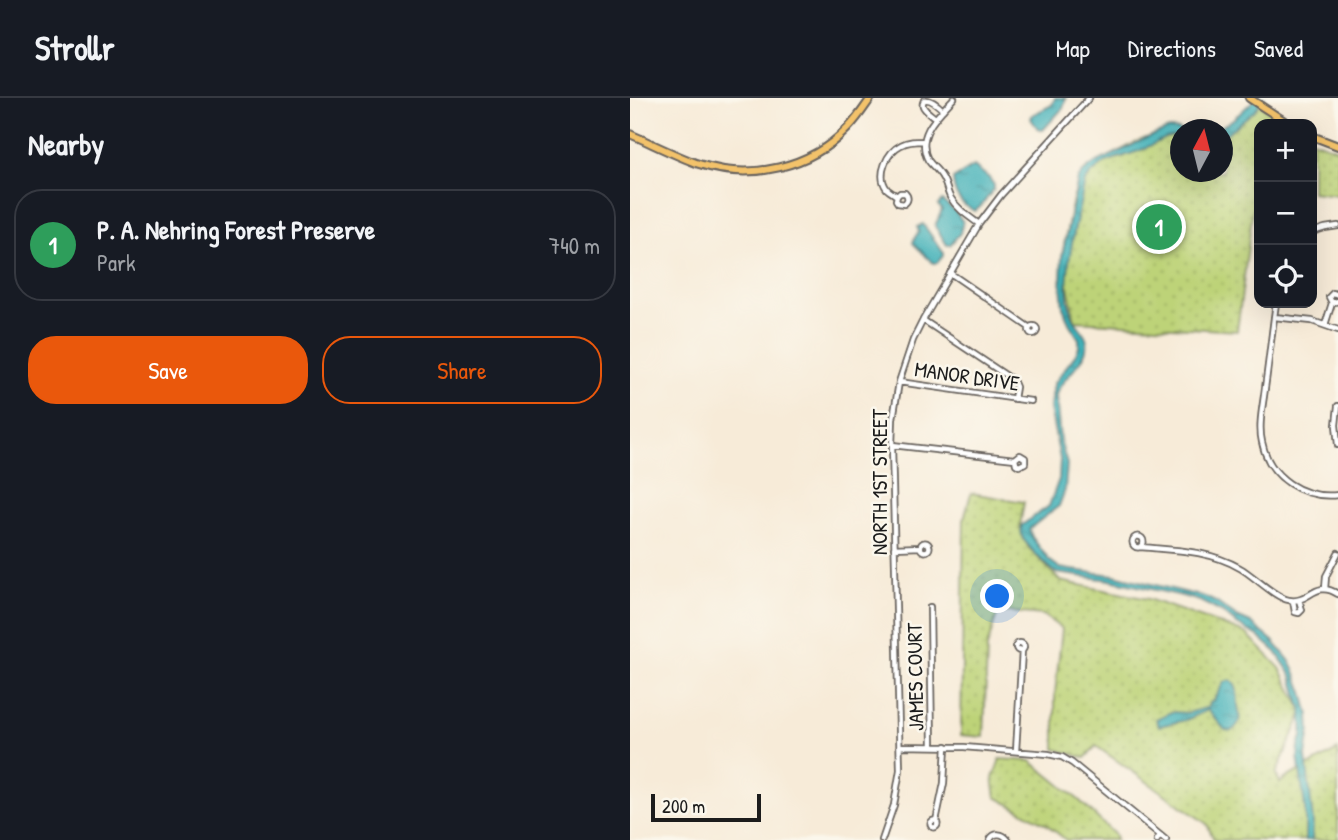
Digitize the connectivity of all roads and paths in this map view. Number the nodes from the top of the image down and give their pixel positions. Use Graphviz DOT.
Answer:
graph roads {
  1 [pos="871,98"];
  2 [pos="954,98"];
  3 [pos="1088,98"];
  4 [pos="1249,98"];
  5 [pos="943,110"];
  6 [pos="935,118"];
  7 [pos="1281,119"];
  8 [pos="630,134"];
  9 [pos="1317,138"];
  10 [pos="924,141"];
  11 [pos="1338,146"];
  12 [pos="897,196"];
  13 [pos="979,224"];
  14 [pos="1338,226"];
  15 [pos="1317,230"];
  16 [pos="950,273"];
  17 [pos="1338,295"];
  18 [pos="1335,302"];
  19 [pos="1275,308"];
  20 [pos="1274,317"];
  21 [pos="923,320"];
  22 [pos="1325,325"];
  23 [pos="1030,328"];
  24 [pos="1338,330"];
  25 [pos="899,383"];
  26 [pos="1014,399"];
  27 [pos="1031,401"];
  28 [pos="1338,406"];
  29 [pos="1337,420"];
  30 [pos="892,444"];
  31 [pos="1338,445"];
  32 [pos="1015,459"];
  33 [pos="1338,495"];
  34 [pos="921,547"];
  35 [pos="1140,547"];
  36 [pos="894,548"];
  37 [pos="1338,553"];
  38 [pos="1325,589"];
  39 [pos="1338,594"];
  40 [pos="930,607"];
  41 [pos="1022,650"];
  42 [pos="900,746"];
  43 [pos="933,746"];
  44 [pos="946,746"];
  45 [pos="1016,751"];
  46 [pos="936,821"];
  47 [pos="1158,838"];
  48 [pos="882,840"];
  49 [pos="990,840"];
  50 [pos="1008,840"];
  51 [pos="1166,840"];
  1 -- 8 [label="main road"];
  2 -- 5 [label="street"];
  3 -- 13 [label="street, NORTH 1ST STREET"];
  4 -- 7 [label="main road"];
  5 -- 6 [label="street"];
  5 -- 6 [label="street"];
  6 -- 10 [label="street"];
  9 -- 11 [label="main road"];
  10 -- 12 [label="street"];
  10 -- 13 [label="street"];
  13 -- 16 [label="street, NORTH 1ST STREET"];
  14 -- 15 [label="street"];
  16 -- 21 [label="street, NORTH 1ST STREET"];
  16 -- 23 [label="street"];
  17 -- 18 [label="street"];
  18 -- 22 [label="street"];
  19 -- 20 [label="street"];
  20 -- 22 [label="street"];
  20 -- 33 [label="street"];
  21 -- 25 [label="street, NORTH 1ST STREET"];
  21 -- 26 [label="street"];
  22 -- 24 [label="street"];
  25 -- 26 [label="street, MANOR DRIVE"];
  25 -- 30 [label="street, NORTH 1ST STREET"];
  26 -- 27 [label="street, MANOR DRIVE"];
  28 -- 29 [label="street"];
  29 -- 31 [label="street"];
  30 -- 32 [label="street"];
  30 -- 36 [label="street, NORTH 1ST STREET"];
  34 -- 36 [label="street"];
  35 -- 38 [label="street"];
  36 -- 42 [label="street, NORTH 1ST STREET"];
  37 -- 38 [label="street"];
  38 -- 39 [label="street"];
  40 -- 43 [label="street, JAMES COURT"];
  41 -- 45 [label="street"];
  42 -- 43 [label="street"];
  42 -- 48 [label="street, NORTH 1ST STREET"];
  43 -- 44 [label="street"];
  44 -- 45 [label="street"];
  44 -- 46 [label="street"];
  45 -- 47 [label="street"];
  47 -- 51 [label="street"];
  49 -- 50 [label="street"];
}
